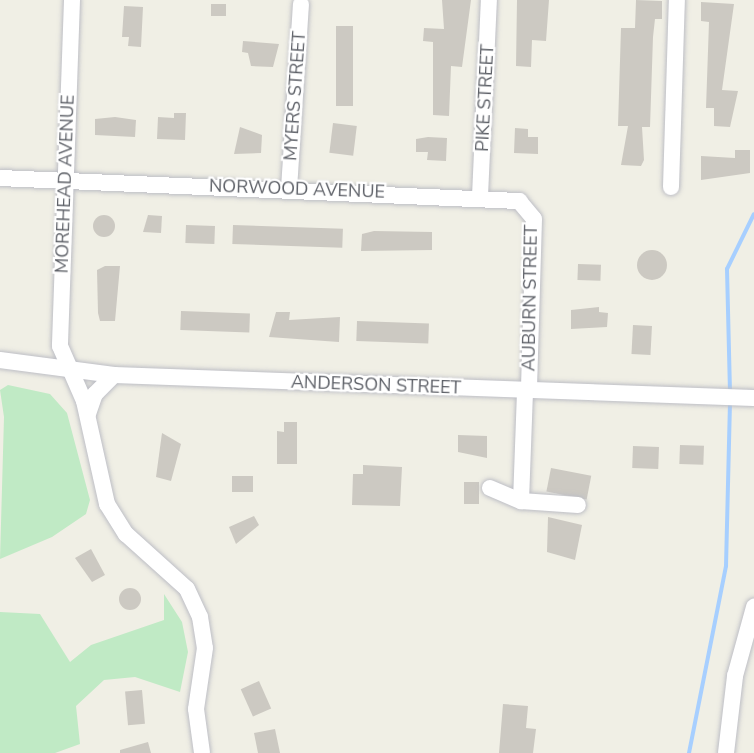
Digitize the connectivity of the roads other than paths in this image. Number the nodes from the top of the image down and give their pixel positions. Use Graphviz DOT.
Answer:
graph roads {
  1 [pos="72,0"];
  2 [pos="489,0"];
  3 [pos="677,0"];
  4 [pos="301,4"];
  5 [pos="0,178"];
  6 [pos="66,183"];
  7 [pos="671,187"];
  8 [pos="289,189"];
  9 [pos="480,196"];
  10 [pos="525,206"];
  11 [pos="0,360"];
  12 [pos="65,368"];
  13 [pos="114,375"];
  14 [pos="527,391"];
  15 [pos="754,398"];
  16 [pos="88,414"];
  17 [pos="490,488"];
  18 [pos="521,501"];
  19 [pos="578,505"];
  20 [pos="754,607"];
  21 [pos="727,749"];
  22 [pos="202,753"];
  23 [pos="743,753"];
  1 -- 6 [label="street, MOREHEAD AVENUE"];
  2 -- 9 [label="street, PIKE STREET"];
  3 -- 7 [label="street"];
  4 -- 8 [label="street, MYERS STREET"];
  5 -- 6 [label="street, NORWOOD AVENUE"];
  6 -- 8 [label="street, NORWOOD AVENUE"];
  6 -- 12 [label="street, MOREHEAD AVENUE"];
  8 -- 9 [label="street, NORWOOD AVENUE"];
  9 -- 10 [label="street, NORWOOD AVENUE"];
  10 -- 14 [label="street, AUBURN STREET"];
  11 -- 12 [label="street, ANDERSON STREET"];
  12 -- 13 [label="street, ANDERSON STREET"];
  12 -- 16 [label="street, MOREHEAD AVENUE"];
  13 -- 14 [label="street, ANDERSON STREET"];
  13 -- 16 [label="street"];
  14 -- 15 [label="street, ANDERSON STREET"];
  14 -- 18 [label="street, AUBURN STREET"];
  16 -- 22 [label="street, MOREHEAD AVENUE"];
  17 -- 18 [label="street"];
  18 -- 19 [label="street"];
  20 -- 21 [label="street"];
  21 -- 23 [label="street"];
}
